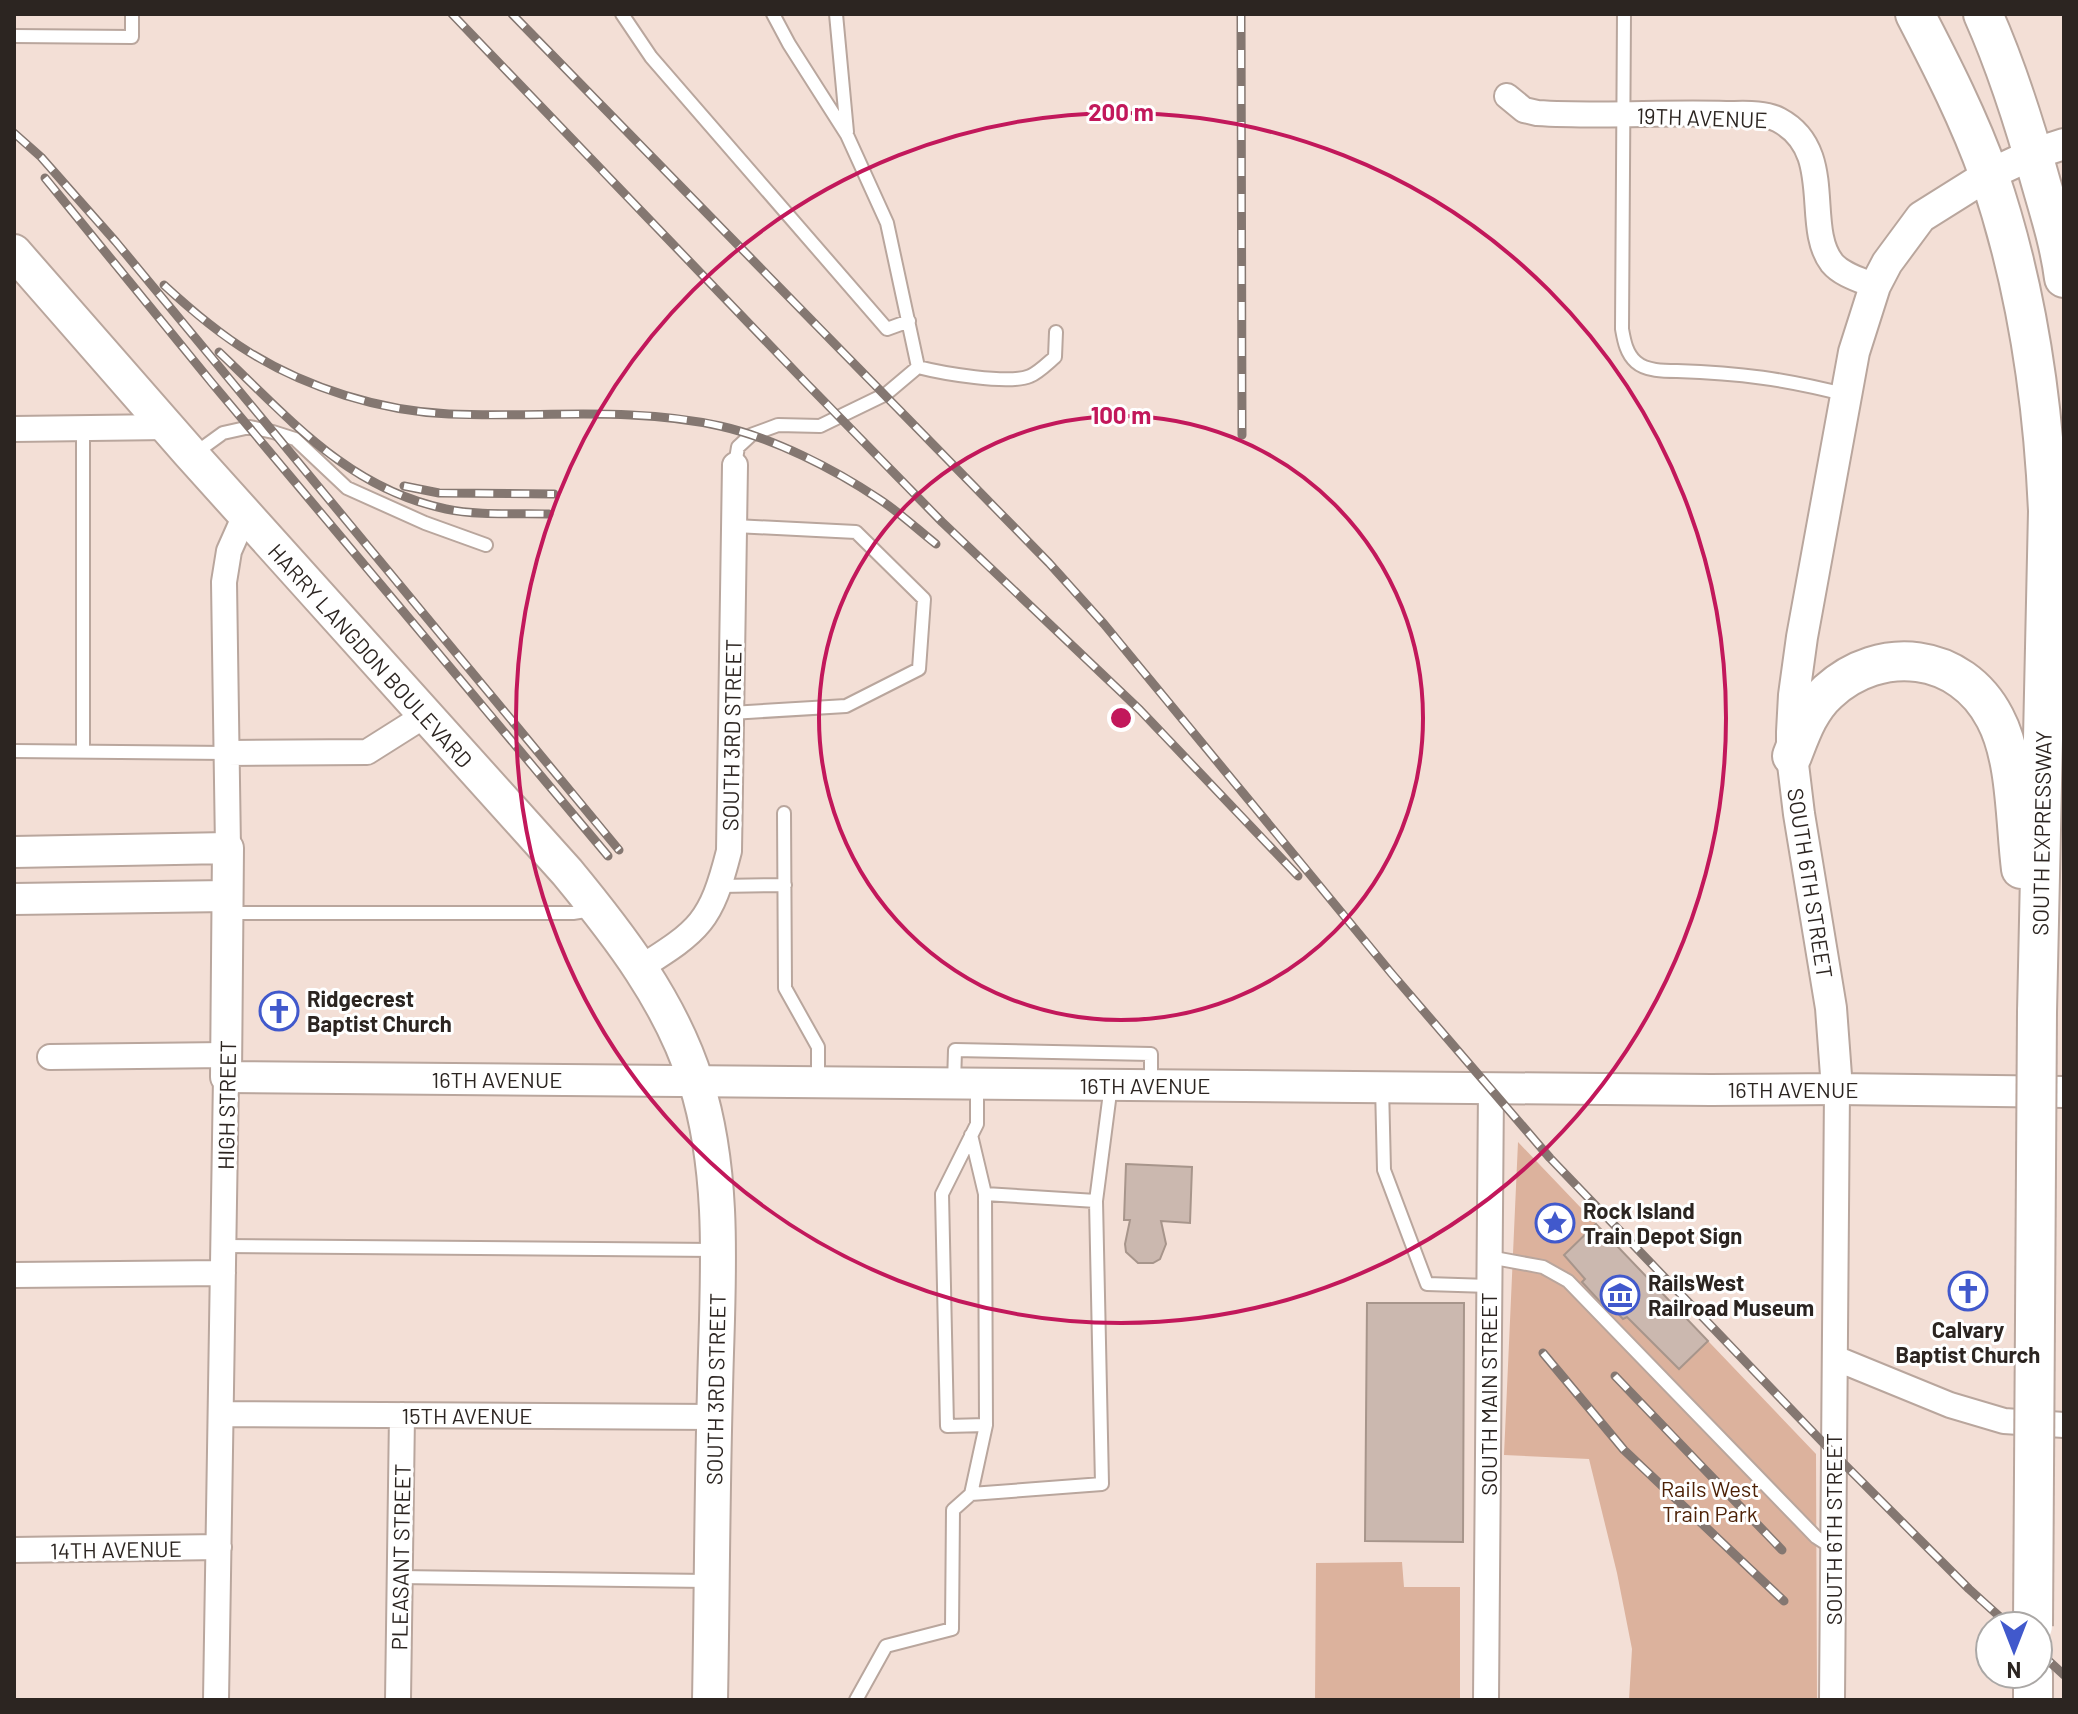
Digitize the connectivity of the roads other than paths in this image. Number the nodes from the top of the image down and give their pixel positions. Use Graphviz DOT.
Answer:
graph roads {
  1 [pos="132,14"];
  2 [pos="622,14"];
  3 [pos="773,14"];
  4 [pos="836,14"];
  5 [pos="1624,14"];
  6 [pos="1915,14"];
  7 [pos="1983,14"];
  8 [pos="14,36"];
  9 [pos="1507,96"];
  10 [pos="1624,114"];
  11 [pos="847,135"];
  12 [pos="2049,149"];
  13 [pos="1988,175"];
  14 [pos="14,252"];
  15 [pos="2064,278"];
  16 [pos="1875,286"];
  17 [pos="909,321"];
  18 [pos="1056,332"];
  19 [pos="918,367"];
  20 [pos="1847,395"];
  21 [pos="167,427"];
  22 [pos="83,428"];
  23 [pos="14,429"];
  24 [pos="192,455"];
  25 [pos="735,465"];
  26 [pos="245,515"];
  27 [pos="735,526"];
  28 [pos="486,545"];
  29 [pos="731,713"];
  30 [pos="424,716"];
  31 [pos="14,751"];
  32 [pos="83,752"];
  33 [pos="227,753"];
  34 [pos="1792,756"];
  35 [pos="784,813"];
  36 [pos="228,848"];
  37 [pos="14,852"];
  38 [pos="785,885"];
  39 [pos="720,886"];
  40 [pos="14,899"];
  41 [pos="227,904"];
  42 [pos="597,909"];
  43 [pos="640,968"];
  44 [pos="2037,1012"];
  45 [pos="1096,1053"];
  46 [pos="50,1057"];
  47 [pos="226,1066"];
  48 [pos="696,1081"];
  49 [pos="818,1082"];
  50 [pos="966,1084"];
  51 [pos="1103,1085"];
  52 [pos="1151,1086"];
  53 [pos="1382,1086"];
  54 [pos="1491,1088"];
  55 [pos="1837,1089"];
  56 [pos="2064,1092"];
  57 [pos="971,1135"];
  58 [pos="985,1194"];
  59 [pos="1096,1201"];
  60 [pos="224,1246"];
  61 [pos="716,1250"];
  62 [pos="1489,1257"];
  63 [pos="223,1273"];
  64 [pos="14,1275"];
  65 [pos="1489,1286"];
  66 [pos="1835,1358"];
  67 [pos="221,1414"];
  68 [pos="402,1415"];
  69 [pos="714,1417"];
  70 [pos="986,1425"];
  71 [pos="2064,1425"];
  72 [pos="971,1494"];
  73 [pos="219,1547"];
  74 [pos="1833,1548"];
  75 [pos="14,1550"];
  76 [pos="399,1577"];
  77 [pos="713,1581"];
  78 [pos="2033,1610"];
  79 [pos="216,1700"];
  80 [pos="398,1700"];
  81 [pos="710,1700"];
  82 [pos="856,1700"];
  83 [pos="1486,1700"];
  84 [pos="1832,1700"];
  1 -- 8 [label="lane"];
  2 -- 17 [label="lane"];
  3 -- 11 [label="lane"];
  4 -- 11 [label="lane"];
  5 -- 10 [label="lane"];
  6 -- 13 [label="main road, SOUTH EXPRESSWAY"];
  7 -- 12 [label="main road"];
  9 -- 10 [label="street, 19TH AVENUE"];
  10 -- 16 [label="street, 19TH AVENUE"];
  10 -- 20 [label="lane"];
  11 -- 17 [label="lane"];
  12 -- 13 [label="street, SOUTH 6TH STREET"];
  12 -- 15 [label="main road"];
  13 -- 16 [label="street, SOUTH 6TH STREET"];
  13 -- 44 [label="main road, SOUTH EXPRESSWAY"];
  14 -- 21 [label="main road, HARRY LANGDON BOULEVARD"];
  16 -- 20 [label="street, SOUTH 6TH STREET"];
  17 -- 19 [label="lane"];
  18 -- 19 [label="lane"];
  19 -- 25 [label="lane"];
  20 -- 34 [label="street, SOUTH 6TH STREET"];
  21 -- 22 [label="street"];
  21 -- 24 [label="main road, HARRY LANGDON BOULEVARD"];
  22 -- 23 [label="street"];
  22 -- 32 [label="lane"];
  24 -- 26 [label="main road, HARRY LANGDON BOULEVARD"];
  24 -- 28 [label="lane"];
  25 -- 27 [label="street, SOUTH 3RD STREET"];
  26 -- 30 [label="main road, HARRY LANGDON BOULEVARD"];
  26 -- 33 [label="street, HIGH STREET"];
  27 -- 29 [label="street, SOUTH 3RD STREET"];
  27 -- 29 [label="lane"];
  29 -- 39 [label="street, SOUTH 3RD STREET"];
  30 -- 33 [label="street"];
  30 -- 42 [label="main road, HARRY LANGDON BOULEVARD"];
  31 -- 32 [label="lane"];
  32 -- 33 [label="lane"];
  33 -- 36 [label="street, HIGH STREET"];
  34 -- 44 [label="main road"];
  34 -- 55 [label="street, SOUTH 6TH STREET"];
  35 -- 38 [label="lane"];
  36 -- 37 [label="street"];
  36 -- 41 [label="street, HIGH STREET"];
  38 -- 39 [label="lane"];
  38 -- 49 [label="lane"];
  39 -- 43 [label="street, SOUTH 3RD STREET"];
  40 -- 41 [label="street"];
  41 -- 42 [label="lane"];
  41 -- 47 [label="street, HIGH STREET"];
  42 -- 43 [label="main road, HARRY LANGDON BOULEVARD"];
  43 -- 48 [label="main road, HARRY LANGDON BOULEVARD"];
  44 -- 78 [label="main road, SOUTH EXPRESSWAY, bridge"];
  45 -- 50 [label="lane"];
  45 -- 51 [label="lane"];
  45 -- 52 [label="lane"];
  46 -- 47 [label="street, 16TH AVENUE"];
  47 -- 48 [label="street, 16TH AVENUE"];
  47 -- 60 [label="street, HIGH STREET"];
  48 -- 49 [label="street, 16TH AVENUE"];
  48 -- 61 [label="main road, SOUTH 3RD STREET"];
  49 -- 50 [label="street, 16TH AVENUE"];
  50 -- 51 [label="street, 16TH AVENUE"];
  50 -- 57 [label="lane"];
  51 -- 52 [label="street, 16TH AVENUE"];
  51 -- 59 [label="lane"];
  52 -- 53 [label="street, 16TH AVENUE"];
  53 -- 54 [label="street, 16TH AVENUE"];
  53 -- 65 [label="lane"];
  54 -- 55 [label="street, 16TH AVENUE"];
  54 -- 62 [label="street, SOUTH MAIN STREET"];
  55 -- 56 [label="street, 16TH AVENUE"];
  55 -- 66 [label="street, SOUTH 6TH STREET"];
  57 -- 58 [label="lane"];
  57 -- 70 [label="lane"];
  58 -- 59 [label="lane"];
  58 -- 70 [label="lane"];
  59 -- 72 [label="lane"];
  60 -- 61 [label="lane"];
  60 -- 63 [label="street, HIGH STREET"];
  61 -- 69 [label="main road, SOUTH 3RD STREET"];
  62 -- 65 [label="street, SOUTH MAIN STREET"];
  62 -- 74 [label="lane"];
  63 -- 64 [label="street"];
  63 -- 67 [label="street, HIGH STREET"];
  65 -- 83 [label="street, SOUTH MAIN STREET"];
  66 -- 71 [label="street"];
  66 -- 74 [label="street, SOUTH 6TH STREET"];
  67 -- 68 [label="street, 15TH AVENUE"];
  67 -- 73 [label="street, HIGH STREET"];
  68 -- 69 [label="street, 15TH AVENUE"];
  68 -- 76 [label="street, PLEASANT STREET"];
  69 -- 77 [label="main road, SOUTH 3RD STREET"];
  70 -- 72 [label="lane"];
  72 -- 82 [label="lane"];
  73 -- 75 [label="street, 14TH AVENUE"];
  73 -- 79 [label="street, HIGH STREET"];
  74 -- 84 [label="street, SOUTH 6TH STREET"];
  76 -- 77 [label="lane"];
  76 -- 80 [label="street, PLEASANT STREET"];
  77 -- 81 [label="main road, SOUTH 3RD STREET"];
}
